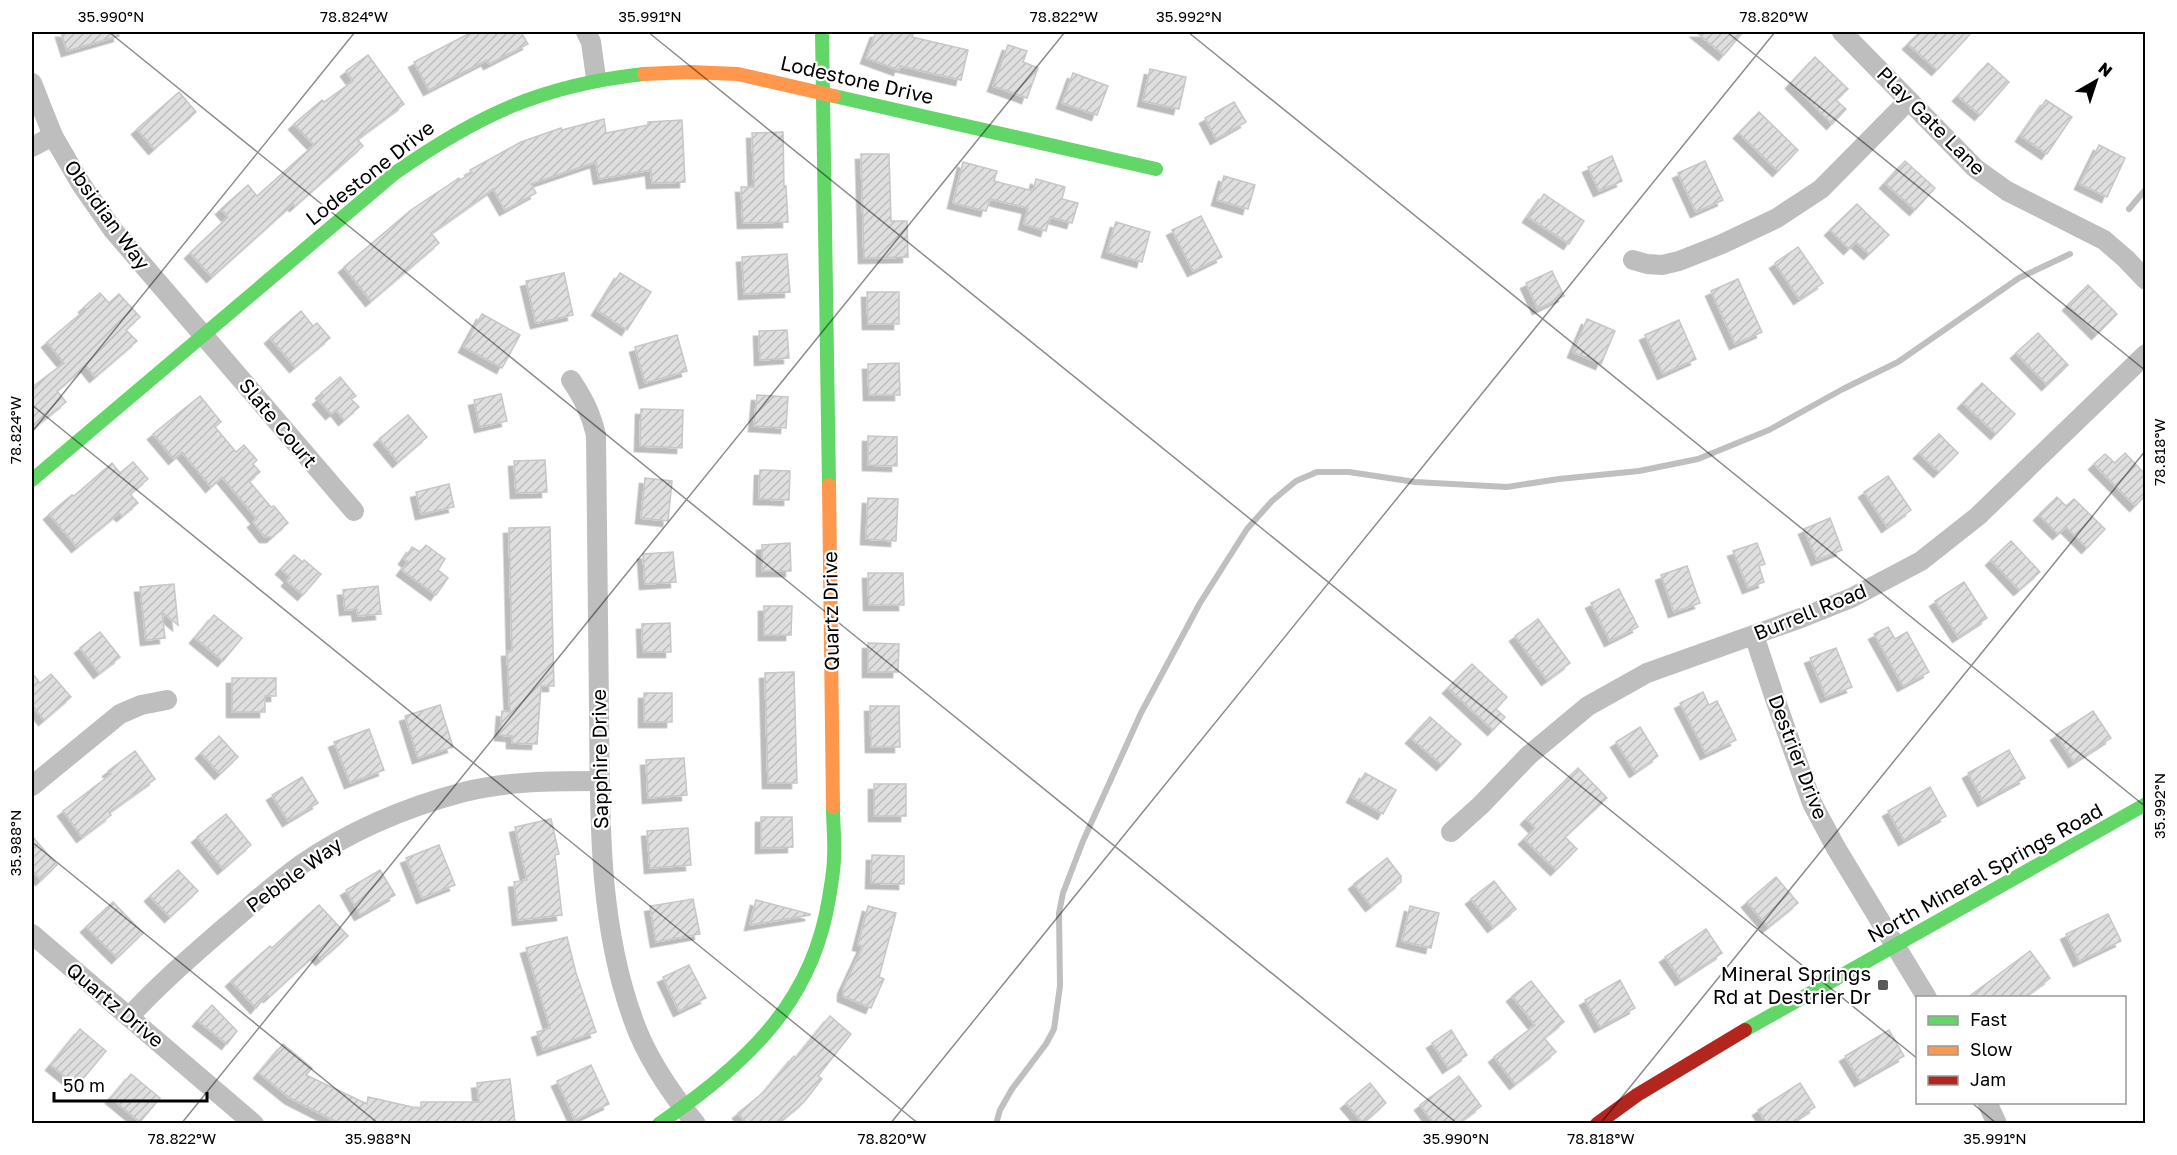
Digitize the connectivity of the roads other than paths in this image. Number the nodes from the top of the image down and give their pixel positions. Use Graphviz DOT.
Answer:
graph roads {
  1 [pos="586,32"];
  2 [pos="822,32"];
  3 [pos="1842,32"];
  4 [pos="596,78"];
  5 [pos="32,82"];
  6 [pos="823,93"];
  7 [pos="1908,101"];
  8 [pos="53,136"];
  9 [pos="32,147"];
  10 [pos="1156,169"];
  11 [pos="1633,260"];
  12 [pos="2145,280"];
  13 [pos="202,334"];
  14 [pos="2145,354"];
  15 [pos="571,380"];
  16 [pos="32,480"];
  17 [pos="354,511"];
  18 [pos="1754,635"];
  19 [pos="167,700"];
  20 [pos="599,781"];
  21 [pos="32,786"];
  22 [pos="2145,804"];
  23 [pos="1451,832"];
  24 [pos="32,934"];
  25 [pos="1894,946"];
  26 [pos="1926,996"];
  27 [pos="129,1017"];
  28 [pos="1988,1104"];
  29 [pos="682,1107"];
  30 [pos="254,1124"];
  31 [pos="659,1124"];
  32 [pos="696,1124"];
  33 [pos="1597,1124"];
  34 [pos="1997,1124"];
  1 -- 4 [label="street"];
  2 -- 6 [label="street, Quartz Drive"];
  3 -- 7 [label="street, Play Gate Lane"];
  4 -- 6 [label="street, Lodestone Drive"];
  4 -- 13 [label="street, Lodestone Drive"];
  5 -- 8 [label="street, Obsidian Way"];
  6 -- 10 [label="street, Lodestone Drive"];
  6 -- 29 [label="street, Quartz Drive"];
  7 -- 11 [label="street"];
  7 -- 12 [label="street, Play Gate Lane"];
  8 -- 9 [label="street"];
  8 -- 13 [label="street, Obsidian Way"];
  13 -- 16 [label="street, Lodestone Drive"];
  13 -- 17 [label="street, Slate Court"];
  14 -- 18 [label="street, Burrell Road"];
  15 -- 20 [label="street, Sapphire Drive"];
  18 -- 23 [label="street, Burrell Road"];
  18 -- 25 [label="street, Destrier Drive"];
  19 -- 21 [label="street"];
  20 -- 27 [label="street, Pebble Way"];
  20 -- 29 [label="street, Sapphire Drive"];
  22 -- 25 [label="street, North Mineral Springs Road"];
  24 -- 27 [label="street, Quartz Drive"];
  25 -- 26 [label="street, Destrier Drive"];
  25 -- 33 [label="street, North Mineral Springs Road"];
  27 -- 30 [label="street, Quartz Drive"];
  28 -- 34 [label="street"];
  29 -- 31 [label="street, Quartz Drive"];
  29 -- 32 [label="street, Sapphire Drive"];
}
